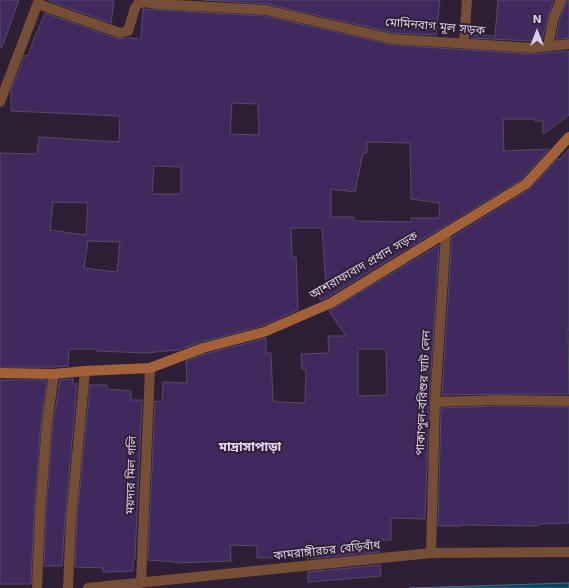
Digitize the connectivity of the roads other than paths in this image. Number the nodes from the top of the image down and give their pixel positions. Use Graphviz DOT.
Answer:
graph roads {
  1 [pos="467,0"];
  2 [pos="561,0"];
  3 [pos="39,2"];
  4 [pos="216,3"];
  5 [pos="464,43"];
  6 [pos="569,44"];
  7 [pos="548,46"];
  8 [pos="0,102"];
  9 [pos="569,137"];
  10 [pos="446,234"];
  11 [pos="150,368"];
  12 [pos="85,370"];
  13 [pos="0,373"];
  14 [pos="54,374"];
  15 [pos="569,401"];
  16 [pos="434,402"];
  17 [pos="569,552"];
  18 [pos="431,553"];
  19 [pos="141,583"];
  20 [pos="37,588"];
  21 [pos="68,588"];
  22 [pos="88,588"];
  1 -- 5 [label="street"];
  2 -- 7 [label="street"];
  3 -- 4 [label="street, মোমিনবাগ মূল সড়ক"];
  3 -- 8 [label="street"];
  4 -- 5 [label="street, মোমিনবাগ মূল সড়ক"];
  5 -- 7 [label="street, মোমিনবাগ মূল সড়ক"];
  6 -- 7 [label="street, মোমিনবাগ মূল সড়ক"];
  9 -- 10 [label="street, আশরাফাবাদ প্রধান সড়ক"];
  10 -- 11 [label="street, আশরাফাবাদ প্রধান সড়ক"];
  10 -- 16 [label="street, পাকাপুল-বরিশুর ঘাট লেন"];
  11 -- 12 [label="street, আশরাফাবাদ প্রধান সড়ক"];
  11 -- 19 [label="street, ময়দার মিল গলি"];
  12 -- 14 [label="street, আশরাফাবাদ প্রধান সড়ক"];
  12 -- 21 [label="street"];
  13 -- 14 [label="street, আশরাফাবাদ প্রধান সড়ক"];
  14 -- 20 [label="street"];
  15 -- 16 [label="street"];
  16 -- 18 [label="street, পাকাপুল-বরিশুর ঘাট লেন"];
  17 -- 18 [label="street, কামরাঙ্গীরচর বেড়িবাঁধ"];
  18 -- 19 [label="street, কামরাঙ্গীরচর বেড়িবাঁধ"];
  19 -- 22 [label="street, কামরাঙ্গীরচর বেড়িবাঁধ"];
}
